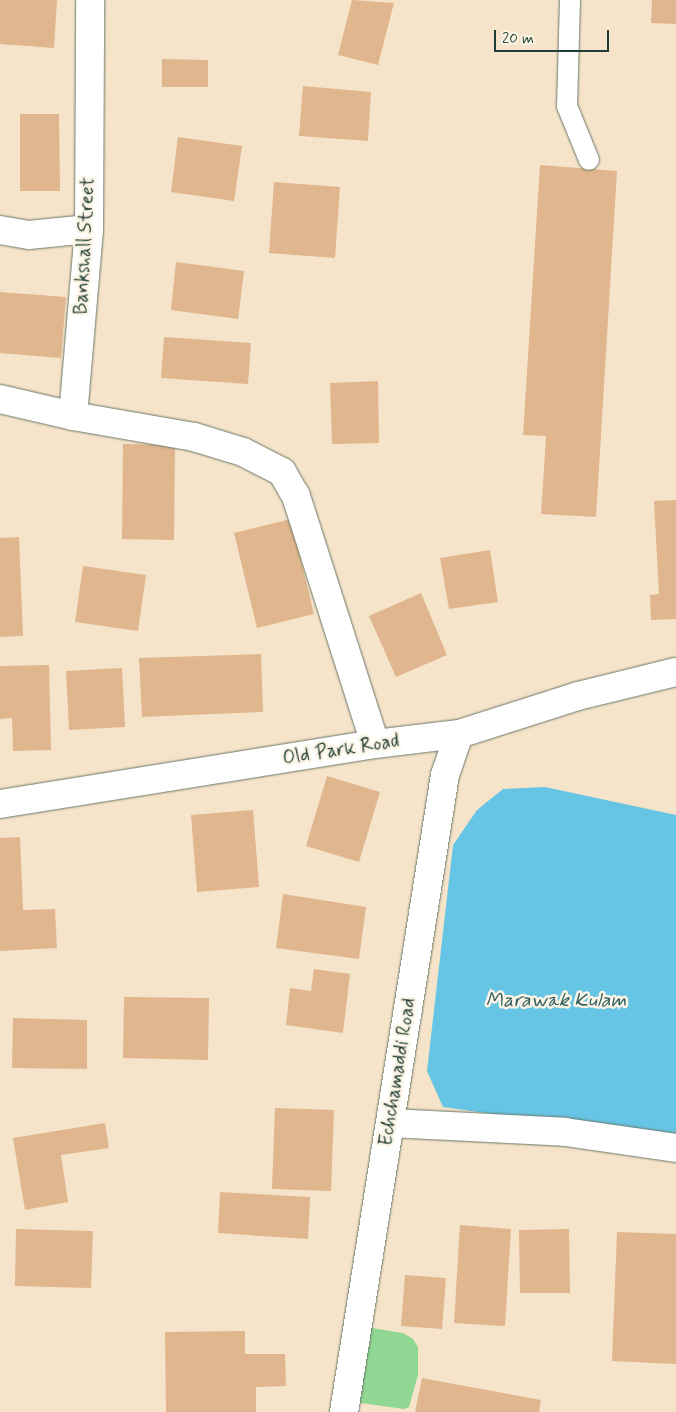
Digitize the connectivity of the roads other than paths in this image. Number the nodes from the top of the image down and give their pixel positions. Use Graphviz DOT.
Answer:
graph roads {
  1 [pos="90,0"];
  2 [pos="570,0"];
  3 [pos="588,160"];
  4 [pos="89,229"];
  5 [pos="0,230"];
  6 [pos="0,399"];
  7 [pos="73,416"];
  8 [pos="676,672"];
  9 [pos="459,734"];
  10 [pos="375,744"];
  11 [pos="0,804"];
  12 [pos="390,1123"];
  13 [pos="676,1148"];
  14 [pos="344,1412"];
  1 -- 4 [label="street, Bankshall Street"];
  2 -- 3 [label="lane"];
  4 -- 5 [label="street"];
  4 -- 7 [label="street, Bankshall Street"];
  6 -- 7 [label="street"];
  7 -- 10 [label="street"];
  8 -- 9 [label="street, Old Park Road"];
  9 -- 10 [label="street, Old Park Road"];
  9 -- 12 [label="street, Echchamaddi Road"];
  10 -- 11 [label="street, Old Park Road"];
  12 -- 13 [label="street"];
  12 -- 14 [label="street, Echchamaddi Road"];
}
